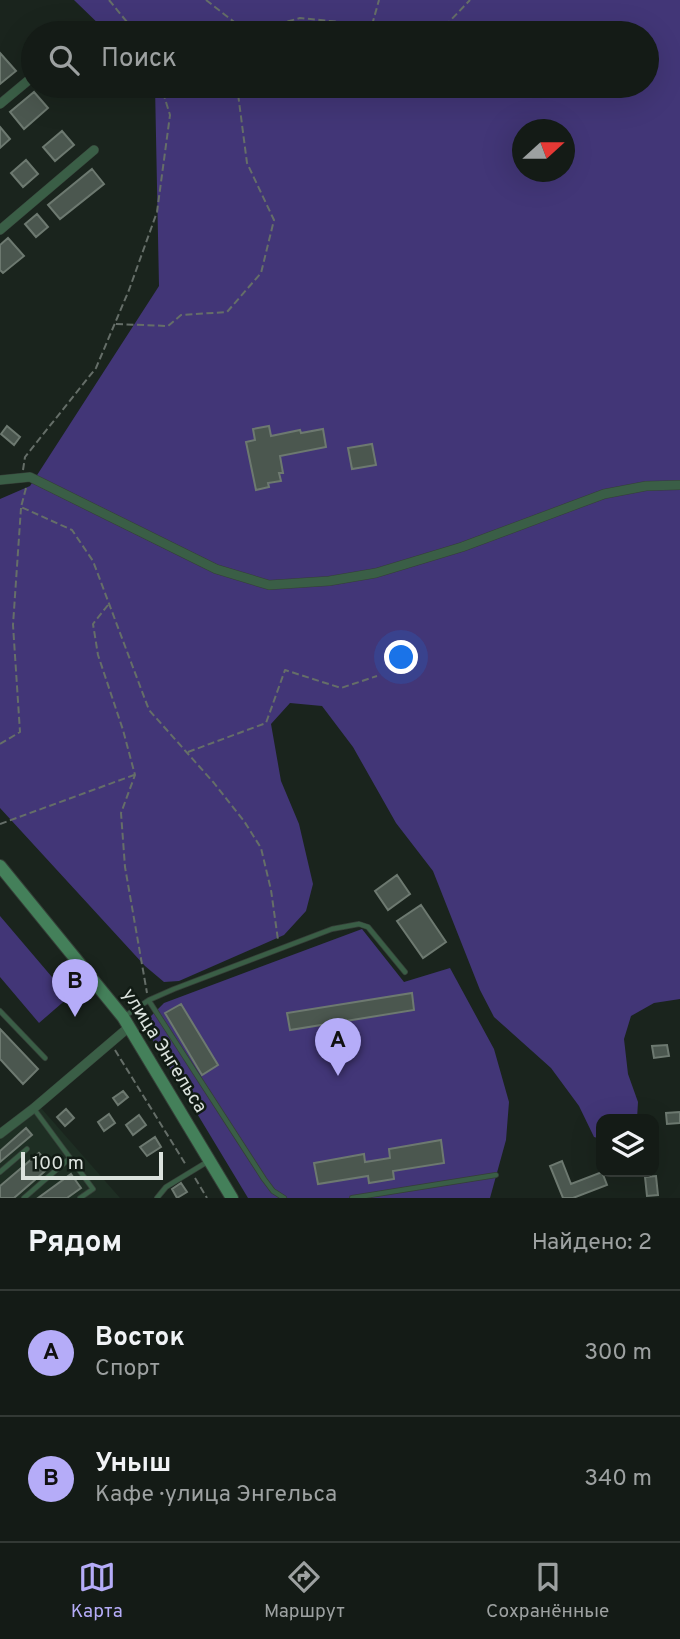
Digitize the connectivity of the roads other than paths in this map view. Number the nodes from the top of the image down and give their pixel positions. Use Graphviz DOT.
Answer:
graph roads {
  1 [pos="21,86"];
  2 [pos="0,104"];
  3 [pos="94,150"];
  4 [pos="0,230"];
  5 [pos="0,480"];
  6 [pos="680,485"];
  7 [pos="0,866"];
  8 [pos="405,972"];
  9 [pos="149,1000"];
  10 [pos="0,1011"];
  11 [pos="126,1022"];
  12 [pos="45,1059"];
  13 [pos="33,1108"];
  14 [pos="0,1134"];
  15 [pos="27,1149"];
  16 [pos="70,1158"];
  17 [pos="209,1160"];
  18 [pos="0,1172"];
  19 [pos="496,1175"];
  20 [pos="383,1196"];
  21 [pos="24,1198"];
  22 [pos="80,1198"];
  23 [pos="157,1198"];
  24 [pos="232,1198"];
  25 [pos="284,1198"];
  26 [pos="352,1198"];
  1 -- 2 [label="street"];
  3 -- 4 [label="street"];
  5 -- 6 [label="street"];
  7 -- 11 [label="main road, улица Энгельса"];
  8 -- 9 [label="lane"];
  9 -- 11 [label="lane"];
  9 -- 25 [label="lane"];
  10 -- 12 [label="lane"];
  11 -- 13 [label="street"];
  11 -- 17 [label="main road, улица Энгельса"];
  13 -- 14 [label="street"];
  13 -- 16 [label="lane"];
  15 -- 18 [label="lane"];
  16 -- 21 [label="lane"];
  16 -- 22 [label="lane"];
  17 -- 23 [label="lane"];
  17 -- 24 [label="main road, улица Энгельса"];
  19 -- 20 [label="lane"];
  20 -- 26 [label="lane"];
}
